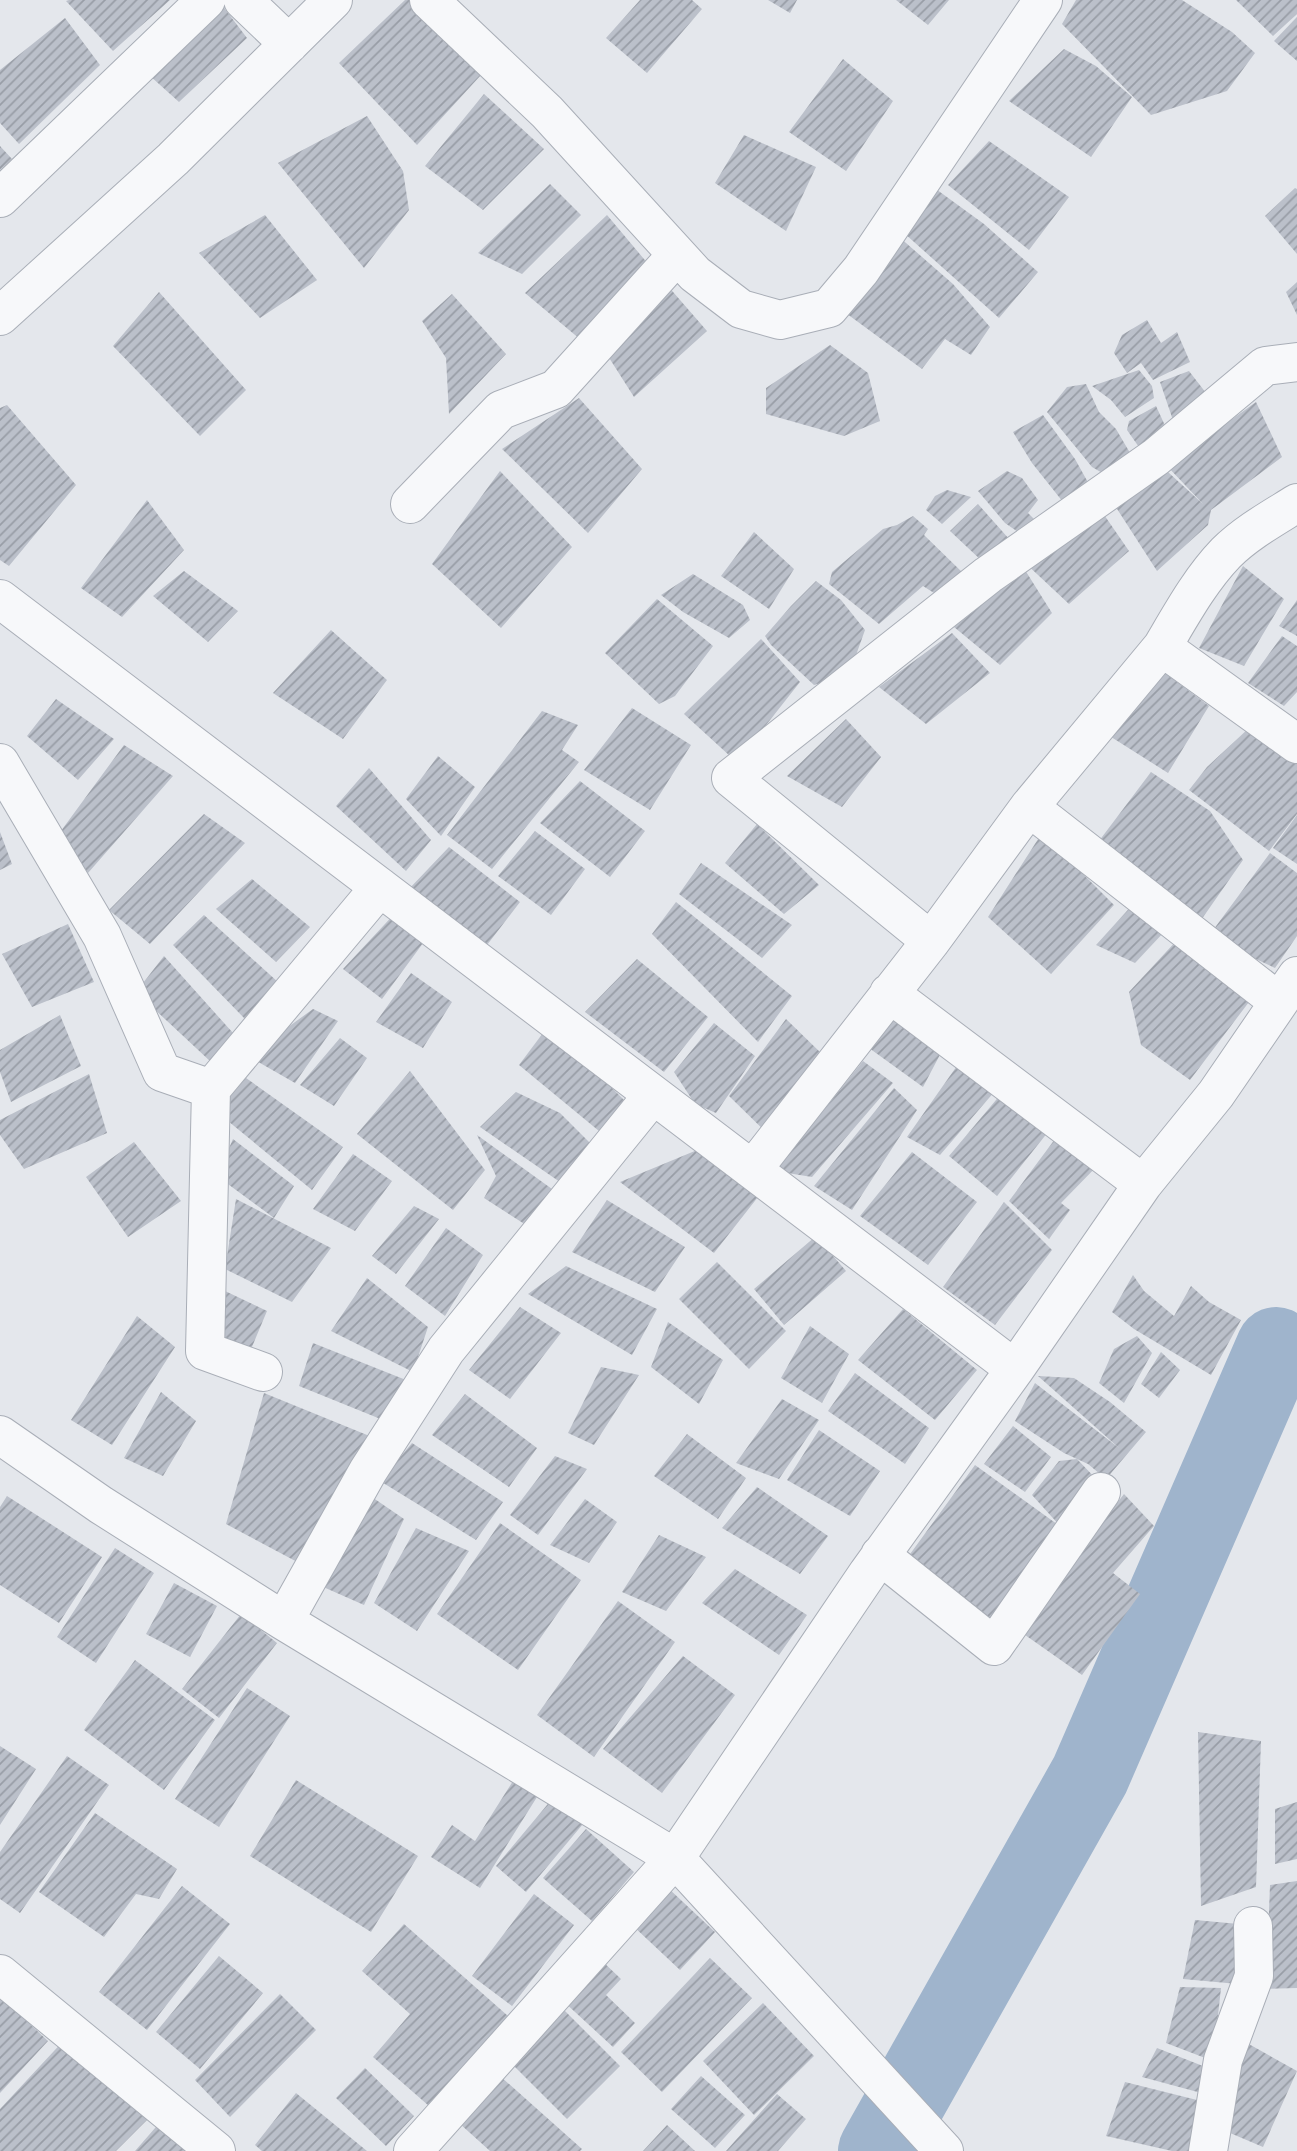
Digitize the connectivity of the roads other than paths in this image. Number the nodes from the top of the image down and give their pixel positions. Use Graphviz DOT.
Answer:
graph roads {
  1 [pos="206,0"];
  2 [pos="243,0"];
  3 [pos="333,0"];
  4 [pos="429,0"];
  5 [pos="1043,0"];
  6 [pos="289,44"];
  7 [pos="0,198"];
  8 [pos="677,255"];
  9 [pos="0,316"];
  10 [pos="1297,362"];
  11 [pos="1297,503"];
  12 [pos="410,504"];
  13 [pos="0,599"];
  14 [pos="1162,647"];
  15 [pos="1297,744"];
  16 [pos="0,763"];
  17 [pos="1029,807"];
  18 [pos="380,887"];
  19 [pos="931,941"];
  20 [pos="1288,989"];
  21 [pos="890,993"];
  22 [pos="211,1089"];
  23 [pos="653,1095"];
  24 [pos="753,1169"];
  25 [pos="1143,1184"];
  26 [pos="1015,1369"];
  27 [pos="262,1372"];
  28 [pos="0,1435"];
  29 [pos="1101,1492"];
  30 [pos="880,1555"];
  31 [pos="284,1621"];
  32 [pos="675,1858"];
  33 [pos="1253,1926"];
  34 [pos="0,1974"];
  35 [pos="216,2151"];
  36 [pos="413,2151"];
  37 [pos="944,2151"];
  38 [pos="1208,2151"];
  1 -- 7 [label="street"];
  2 -- 6 [label="street"];
  3 -- 6 [label="street"];
  4 -- 8 [label="street"];
  5 -- 8 [label="street"];
  6 -- 9 [label="street"];
  8 -- 12 [label="street"];
  10 -- 19 [label="street"];
  11 -- 14 [label="street"];
  13 -- 18 [label="street"];
  14 -- 15 [label="street"];
  14 -- 17 [label="street"];
  16 -- 22 [label="street"];
  17 -- 19 [label="street"];
  17 -- 20 [label="street"];
  18 -- 22 [label="street"];
  18 -- 23 [label="street"];
  19 -- 21 [label="street"];
  20 -- 25 [label="street"];
  21 -- 24 [label="street"];
  21 -- 25 [label="street"];
  22 -- 27 [label="street"];
  23 -- 24 [label="street"];
  23 -- 31 [label="street"];
  24 -- 26 [label="street"];
  25 -- 26 [label="street"];
  26 -- 30 [label="street"];
  28 -- 31 [label="street"];
  29 -- 30 [label="street"];
  30 -- 32 [label="street"];
  31 -- 32 [label="street"];
  32 -- 36 [label="street"];
  32 -- 37 [label="street"];
  33 -- 38 [label="street"];
  34 -- 35 [label="street"];
}
